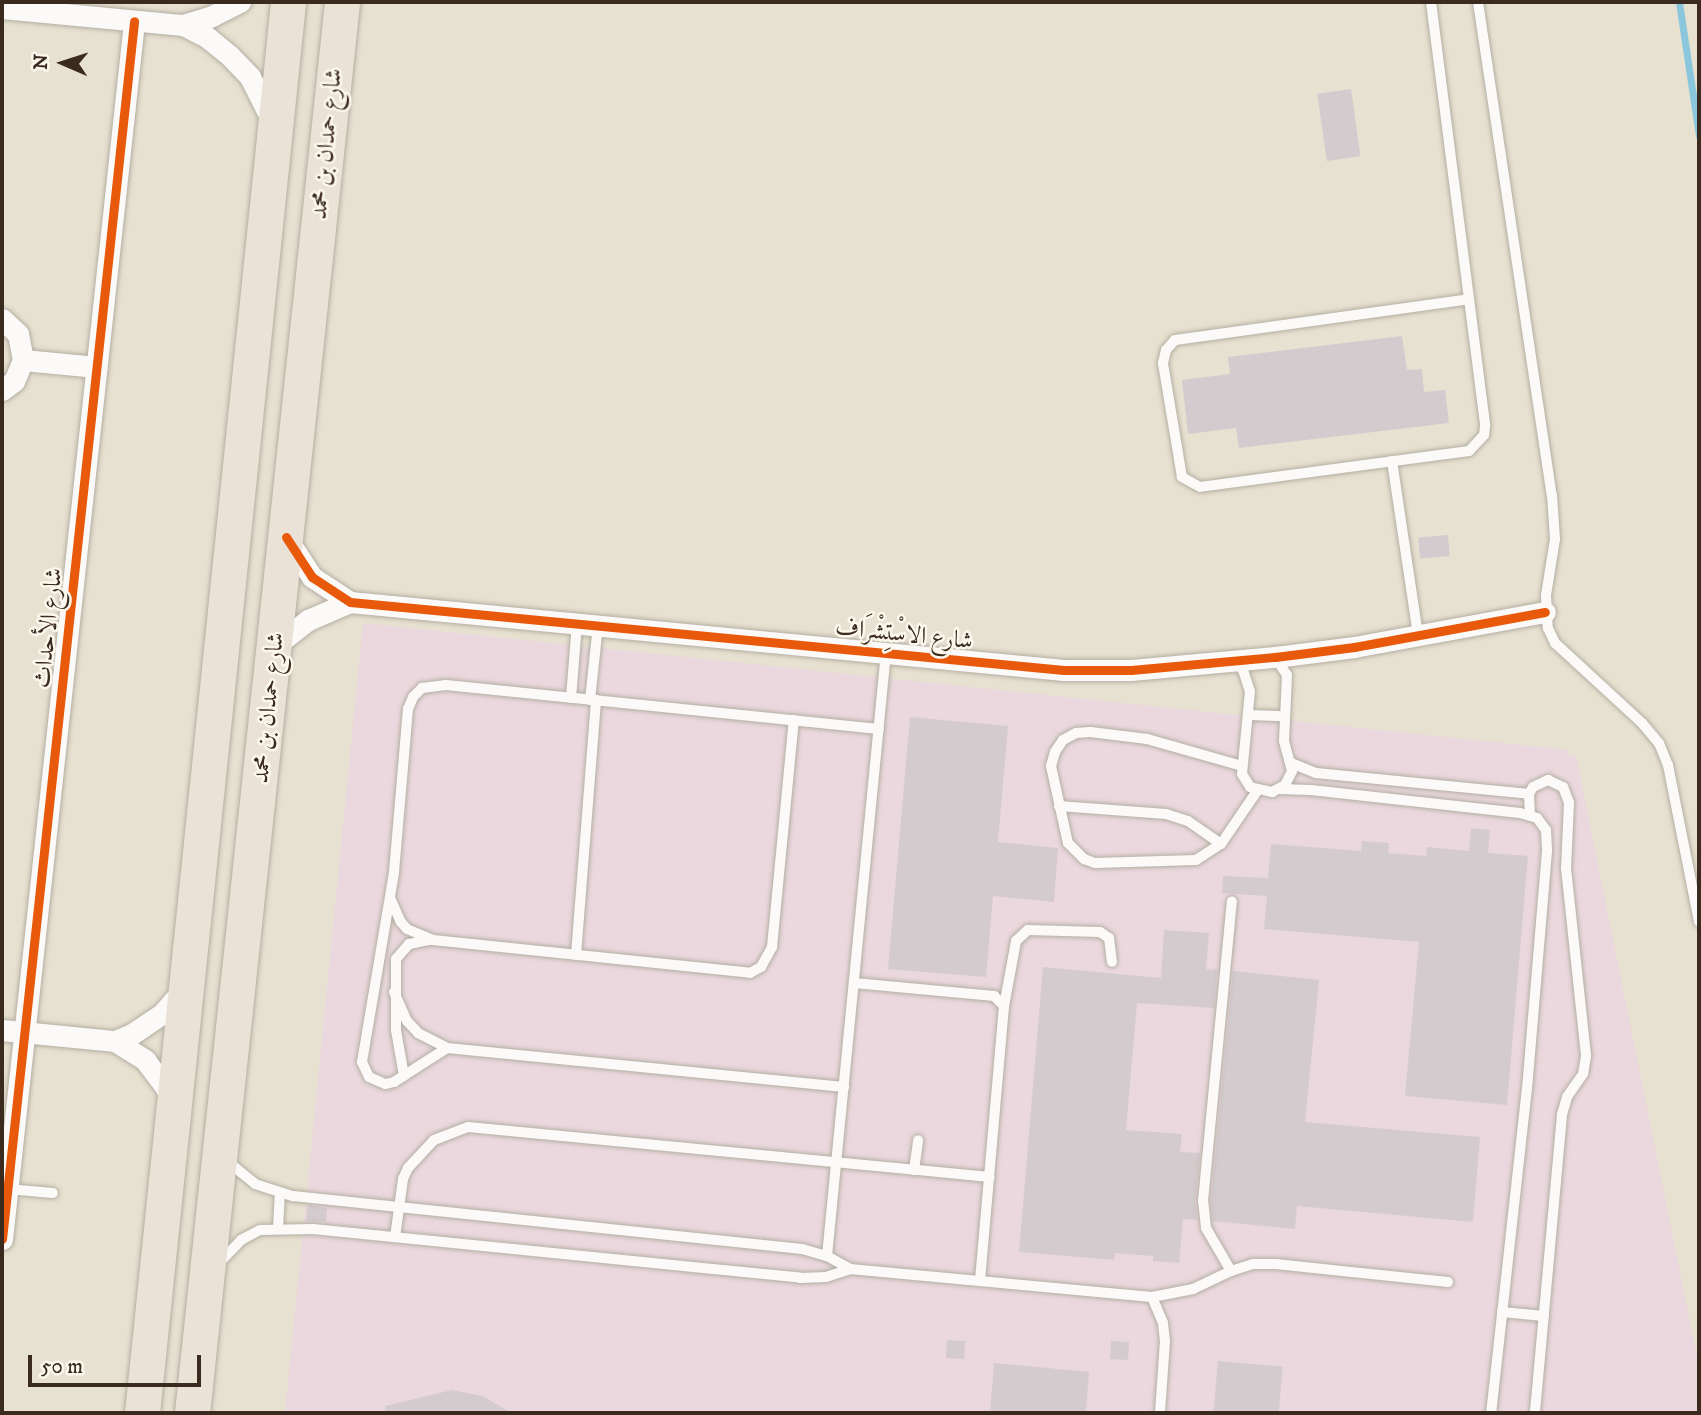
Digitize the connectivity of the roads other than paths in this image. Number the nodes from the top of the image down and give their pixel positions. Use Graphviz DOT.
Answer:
graph roads {
  1 [pos="240,2"];
  2 [pos="288,2"];
  3 [pos="342,2"];
  4 [pos="1431,2"];
  5 [pos="1478,2"];
  6 [pos="2,8"];
  7 [pos="134,21"];
  8 [pos="183,26"];
  9 [pos="275,128"];
  10 [pos="1469,299"];
  11 [pos="2,319"];
  12 [pos="23,360"];
  13 [pos="97,367"];
  14 [pos="2,390"];
  15 [pos="1392,461"];
  16 [pos="286,537"];
  17 [pos="350,602"];
  18 [pos="1545,612"];
  19 [pos="588,624"];
  20 [pos="1418,636"];
  21 [pos="276,645"];
  22 [pos="886,652"];
  23 [pos="1275,657"];
  24 [pos="1236,662"];
  25 [pos="571,698"];
  26 [pos="593,700"];
  27 [pos="1249,715"];
  28 [pos="1284,716"];
  29 [pos="794,720"];
  30 [pos="879,729"];
  31 [pos="1291,762"];
  32 [pos="1242,766"];
  33 [pos="1279,789"];
  34 [pos="1257,791"];
  35 [pos="1529,794"];
  36 [pos="1059,806"];
  37 [pos="1530,815"];
  38 [pos="1548,837"];
  39 [pos="1567,837"];
  40 [pos="1221,844"];
  41 [pos="390,896"];
  42 [pos="1232,901"];
  43 [pos="1699,922"];
  44 [pos="433,940"];
  45 [pos="576,955"];
  46 [pos="1112,961"];
  47 [pos="854,983"];
  48 [pos="186,986"];
  49 [pos="394,992"];
  50 [pos="1004,1006"];
  51 [pos="2,1030"];
  52 [pos="24,1032"];
  53 [pos="115,1041"];
  54 [pos="447,1048"];
  55 [pos="404,1076"];
  56 [pos="844,1087"];
  57 [pos="174,1104"];
  58 [pos="918,1140"];
  59 [pos="219,1153"];
  60 [pos="836,1162"];
  61 [pos="915,1170"];
  62 [pos="990,1177"];
  63 [pos="7,1189"];
  64 [pos="53,1193"];
  65 [pos="281,1194"];
  66 [pos="399,1207"];
  67 [pos="278,1229"];
  68 [pos="395,1237"];
  69 [pos="2,1239"];
  70 [pos="827,1256"];
  71 [pos="850,1269"];
  72 [pos="1231,1271"];
  73 [pos="206,1279"];
  74 [pos="980,1279"];
  75 [pos="1448,1282"];
  76 [pos="1152,1297"];
  77 [pos="1502,1312"];
  78 [pos="1544,1316"];
  79 [pos="142,1413"];
  80 [pos="192,1413"];
  81 [pos="1160,1413"];
  82 [pos="1492,1413"];
  83 [pos="1535,1413"];
  1 -- 8 [label="street"];
  2 -- 9 [label="main road"];
  3 -- 16 [label="main road, شارع حمدان بن محمد"];
  4 -- 10 [label="lane"];
  5 -- 18 [label="lane"];
  6 -- 7 [label="street"];
  7 -- 8 [label="street"];
  7 -- 13 [label="street, شارع الأحداث"];
  8 -- 9 [label="street"];
  9 -- 48 [label="main road"];
  10 -- 15 [label="lane"];
  10 -- 15 [label="lane"];
  11 -- 12 [label="street"];
  12 -- 13 [label="street"];
  12 -- 14 [label="street"];
  13 -- 52 [label="street, شارع الأحداث"];
  15 -- 20 [label="lane"];
  16 -- 17 [label="street, شارع الاسْتِشْرَاف"];
  16 -- 21 [label="main road, شارع حمدان بن محمد"];
  17 -- 19 [label="street, شارع الاسْتِشْرَاف"];
  17 -- 21 [label="street, شارع الاسْتِشْرَاف"];
  18 -- 20 [label="street, شارع الاسْتِشْرَاف"];
  18 -- 43 [label="lane"];
  19 -- 22 [label="street, شارع الاسْتِشْرَاف"];
  19 -- 25 [label="lane"];
  19 -- 26 [label="lane"];
  20 -- 23 [label="street, شارع الاسْتِشْرَاف"];
  21 -- 59 [label="main road, شارع حمدان بن محمد"];
  22 -- 24 [label="street, شارع الاسْتِشْرَاف"];
  22 -- 30 [label="lane"];
  23 -- 24 [label="street, شارع الاسْتِشْرَاف"];
  23 -- 28 [label="lane"];
  24 -- 27 [label="lane"];
  25 -- 26 [label="lane"];
  25 -- 41 [label="lane"];
  26 -- 29 [label="lane"];
  26 -- 45 [label="lane"];
  27 -- 28 [label="lane"];
  27 -- 32 [label="lane"];
  28 -- 31 [label="lane"];
  29 -- 30 [label="lane"];
  29 -- 45 [label="lane"];
  30 -- 47 [label="lane"];
  31 -- 33 [label="lane"];
  31 -- 35 [label="lane"];
  32 -- 34 [label="lane"];
  32 -- 36 [label="lane"];
  33 -- 34 [label="lane"];
  33 -- 37 [label="lane"];
  34 -- 40 [label="lane"];
  35 -- 37 [label="lane"];
  35 -- 39 [label="lane"];
  36 -- 40 [label="lane"];
  36 -- 40 [label="lane"];
  37 -- 38 [label="lane"];
  38 -- 39 [label="lane"];
  38 -- 77 [label="lane"];
  39 -- 78 [label="lane"];
  41 -- 44 [label="lane"];
  41 -- 55 [label="lane"];
  42 -- 72 [label="lane"];
  44 -- 45 [label="lane"];
  44 -- 49 [label="lane"];
  46 -- 50 [label="lane"];
  47 -- 50 [label="lane"];
  47 -- 56 [label="lane"];
  48 -- 53 [label="street"];
  48 -- 57 [label="main road"];
  49 -- 54 [label="lane"];
  49 -- 55 [label="lane"];
  50 -- 62 [label="lane"];
  51 -- 52 [label="street"];
  52 -- 53 [label="street"];
  52 -- 63 [label="street, شارع الأحداث"];
  53 -- 57 [label="street"];
  54 -- 55 [label="lane"];
  54 -- 56 [label="lane"];
  56 -- 60 [label="lane"];
  57 -- 79 [label="main road"];
  58 -- 61 [label="lane"];
  59 -- 65 [label="lane"];
  59 -- 73 [label="main road, شارع حمدان بن محمد"];
  60 -- 61 [label="lane"];
  60 -- 66 [label="lane"];
  60 -- 70 [label="lane"];
  61 -- 62 [label="lane"];
  62 -- 74 [label="lane"];
  63 -- 64 [label="lane"];
  63 -- 69 [label="street, شارع الأحداث"];
  65 -- 66 [label="lane"];
  65 -- 67 [label="lane"];
  66 -- 68 [label="lane"];
  66 -- 70 [label="lane"];
  67 -- 68 [label="lane"];
  67 -- 73 [label="lane"];
  68 -- 71 [label="lane"];
  70 -- 71 [label="lane"];
  71 -- 74 [label="lane"];
  72 -- 75 [label="lane"];
  72 -- 76 [label="lane"];
  73 -- 80 [label="main road, شارع حمدان بن محمد"];
  74 -- 76 [label="lane"];
  76 -- 81 [label="lane"];
  77 -- 78 [label="lane"];
  77 -- 82 [label="lane"];
  78 -- 83 [label="lane"];
}
